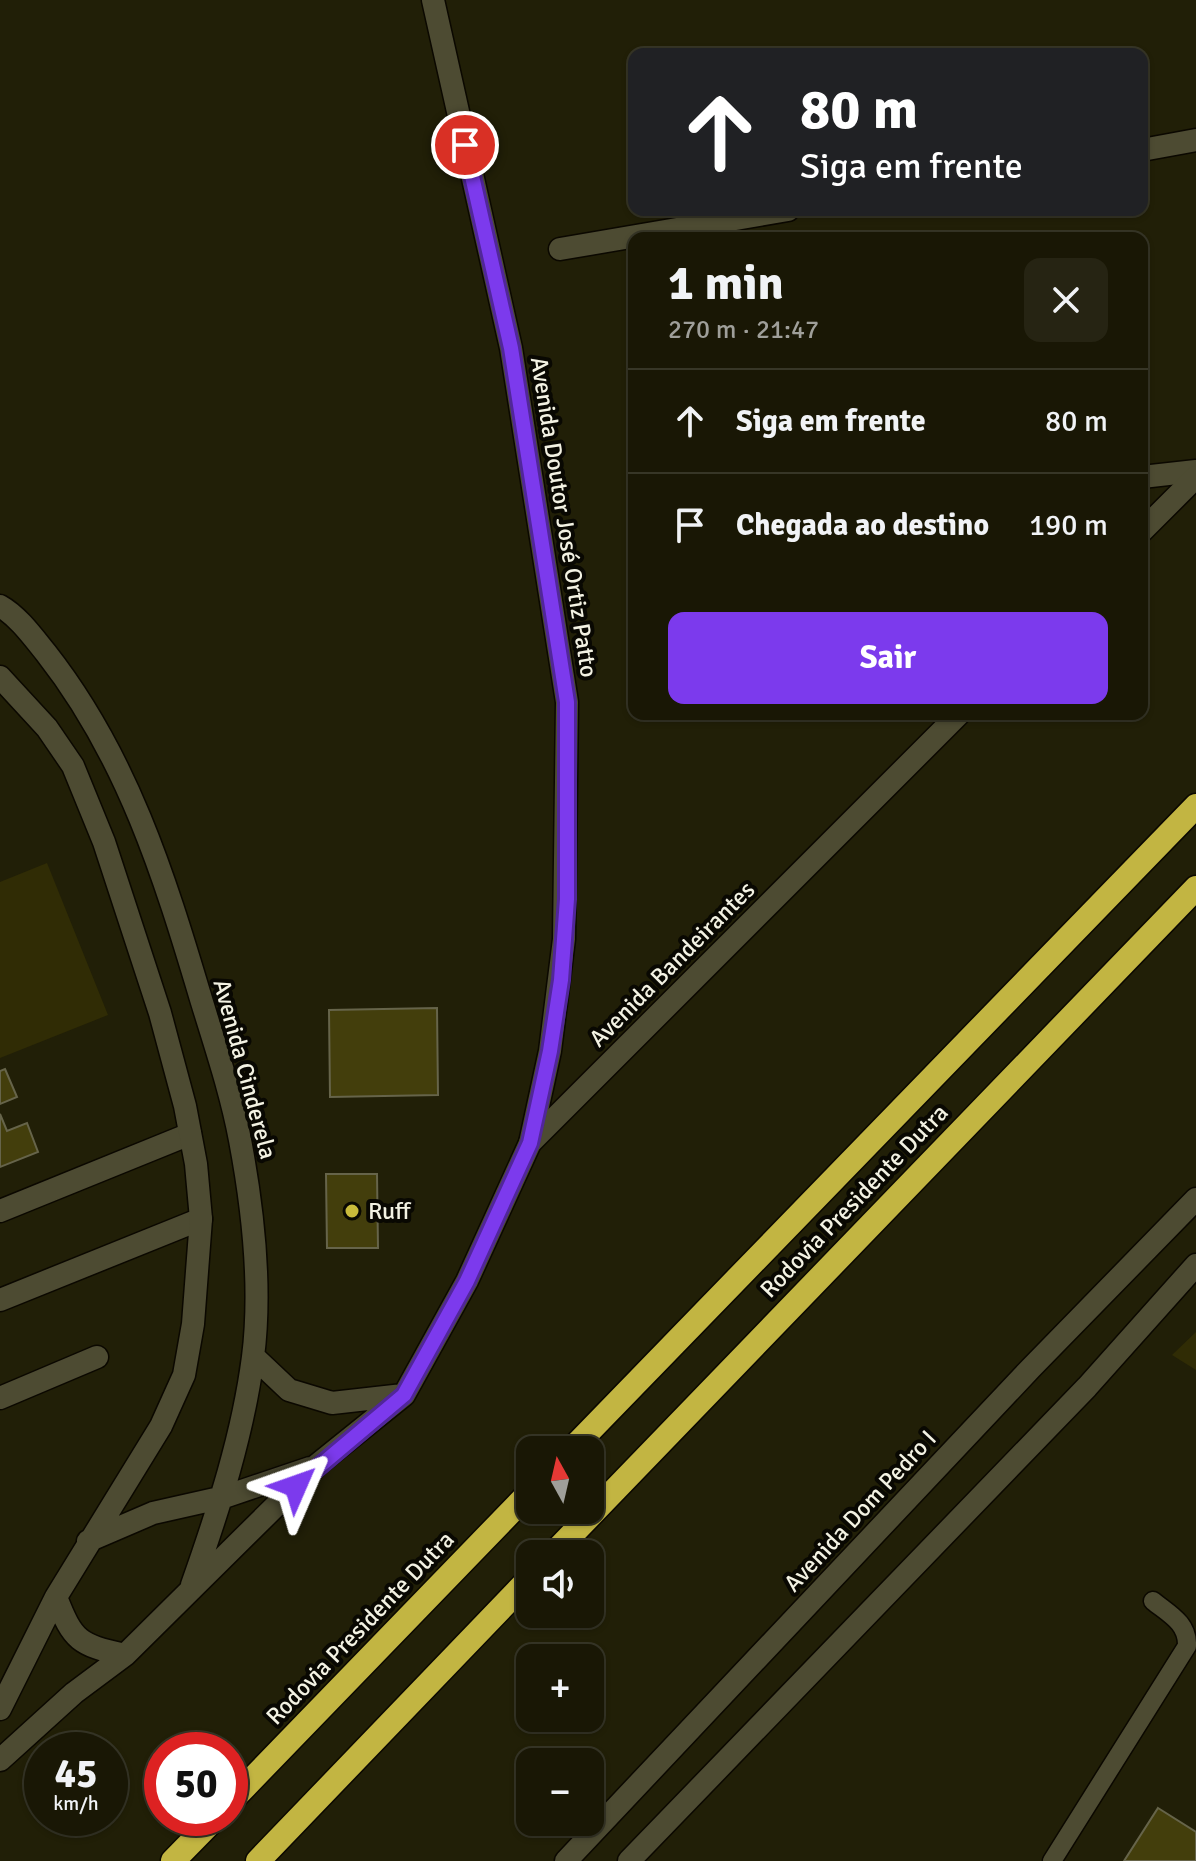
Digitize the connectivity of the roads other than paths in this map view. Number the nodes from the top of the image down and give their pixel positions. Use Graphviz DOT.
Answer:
graph roads {
  1 [pos="433,0"];
  2 [pos="1196,140"];
  3 [pos="1148,149"];
  4 [pos="753,216"];
  5 [pos="659,232"];
  6 [pos="628,237"];
  7 [pos="560,249"];
  8 [pos="1196,471"];
  9 [pos="1148,476"];
  10 [pos="1196,477"];
  11 [pos="1148,525"];
  12 [pos="0,606"];
  13 [pos="0,677"];
  14 [pos="953,720"];
  15 [pos="1196,806"];
  16 [pos="1196,888"];
  17 [pos="190,1134"];
  18 [pos="530,1143"];
  19 [pos="1196,1199"];
  20 [pos="0,1211"];
  21 [pos="201,1219"];
  22 [pos="1196,1265"];
  23 [pos="0,1300"];
  24 [pos="253,1356"];
  25 [pos="97,1357"];
  26 [pos="404,1395"];
  27 [pos="0,1398"];
  28 [pos="585,1436"];
  29 [pos="317,1465"];
  30 [pos="224,1497"];
  31 [pos="516,1506"];
  32 [pos="567,1540"];
  33 [pos="88,1541"];
  34 [pos="190,1590"];
  35 [pos="516,1593"];
  36 [pos="56,1597"];
  37 [pos="1153,1601"];
  38 [pos="125,1655"];
  39 [pos="0,1709"];
  40 [pos="0,1760"];
  41 [pos="248,1783"];
  42 [pos="197,1836"];
  43 [pos="173,1861"];
  44 [pos="258,1861"];
  45 [pos="566,1861"];
  46 [pos="629,1861"];
  47 [pos="1052,1861"];
  1 -- 18 [label="main road, Avenida Doutor José Ortiz Patto"];
  2 -- 3 [label="main road"];
  4 -- 5 [label="main road"];
  6 -- 7 [label="main road"];
  8 -- 9 [label="main road"];
  10 -- 11 [label="main road"];
  12 -- 24 [label="main road, Avenida Cinderela"];
  13 -- 17 [label="main road"];
  14 -- 18 [label="main road, Avenida Bandeirantes"];
  15 -- 28 [label="highway, Rodovia Presidente Dutra"];
  16 -- 32 [label="highway, Rodovia Presidente Dutra"];
  17 -- 20 [label="main road"];
  17 -- 21 [label="main road"];
  18 -- 26 [label="main road, Avenida Bandeirantes"];
  19 -- 45 [label="main road, Avenida Dom Pedro I"];
  21 -- 23 [label="main road"];
  21 -- 33 [label="main road"];
  22 -- 46 [label="main road"];
  24 -- 26 [label="main road"];
  24 -- 30 [label="main road, Avenida Cinderela"];
  25 -- 27 [label="main road"];
  26 -- 29 [label="main road, Avenida Bandeirantes"];
  29 -- 30 [label="main road, Avenida Bandeirantes"];
  29 -- 34 [label="main road, Avenida Bandeirantes"];
  30 -- 33 [label="main road, Avenida Bandeirantes"];
  30 -- 34 [label="main road, Avenida Cinderela"];
  31 -- 41 [label="highway, Rodovia Presidente Dutra"];
  33 -- 36 [label="main road"];
  34 -- 38 [label="main road, Avenida Bandeirantes"];
  35 -- 44 [label="highway"];
  36 -- 38 [label="main road"];
  36 -- 39 [label="main road"];
  37 -- 47 [label="lane"];
  38 -- 40 [label="main road, Avenida Bandeirantes"];
  42 -- 43 [label="highway"];
}
